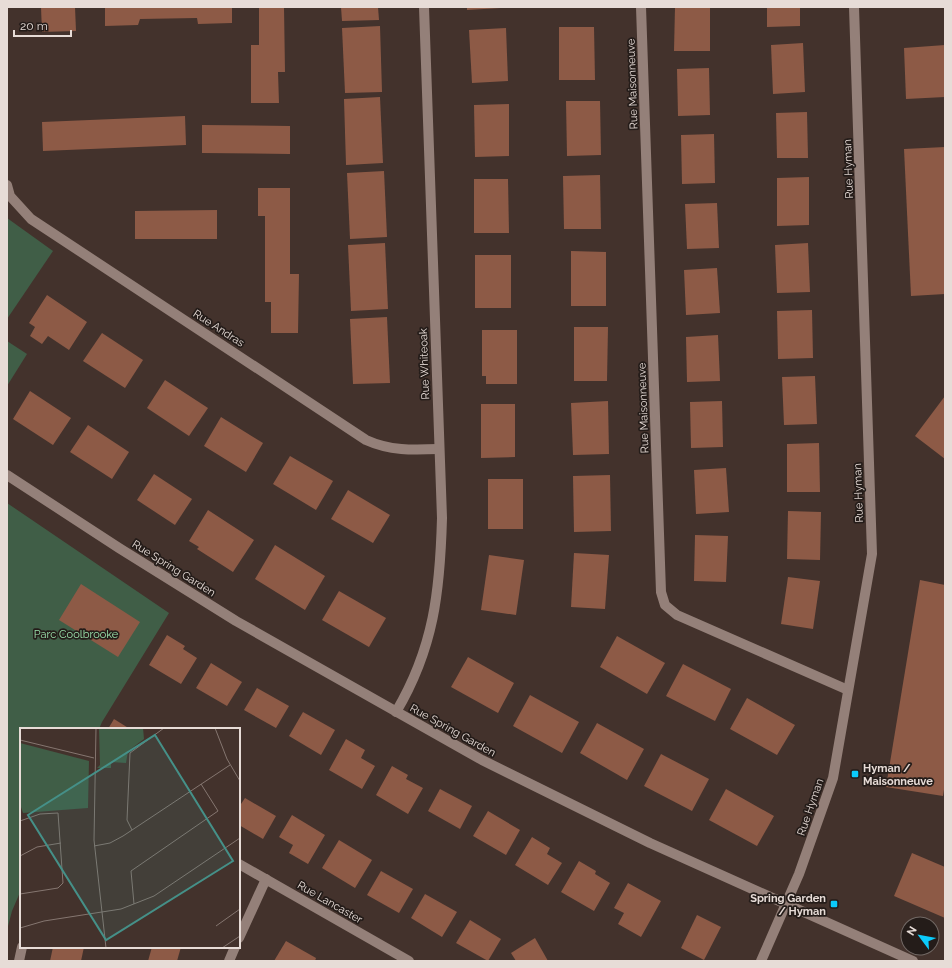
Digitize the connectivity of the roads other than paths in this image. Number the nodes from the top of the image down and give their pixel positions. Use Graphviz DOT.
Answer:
graph roads {
  1 [pos="424,7"];
  2 [pos="641,7"];
  3 [pos="854,7"];
  4 [pos="7,185"];
  5 [pos="439,449"];
  6 [pos="7,475"];
  7 [pos="848,690"];
  8 [pos="396,712"];
  9 [pos="240,865"];
  10 [pos="266,879"];
  11 [pos="786,904"];
  12 [pos="240,936"];
  13 [pos="22,948"];
  14 [pos="234,948"];
  15 [pos="19,961"];
  16 [pos="228,961"];
  17 [pos="409,961"];
  18 [pos="761,961"];
  19 [pos="913,961"];
  1 -- 5 [label="street, Rue Whiteoak"];
  2 -- 7 [label="street, Rue Maisonneuve"];
  3 -- 7 [label="street, Rue Hyman"];
  4 -- 5 [label="street, Rue Andras"];
  5 -- 8 [label="street, Rue Whiteoak"];
  6 -- 8 [label="street, Rue Spring Garden"];
  7 -- 11 [label="street, Rue Hyman"];
  8 -- 11 [label="street, Rue Spring Garden"];
  9 -- 10 [label="street, Rue Lancaster"];
  10 -- 12 [label="street"];
  10 -- 17 [label="street, Rue Lancaster"];
  11 -- 18 [label="street, Rue Hyman"];
  11 -- 19 [label="street, Rue Spring Garden"];
  13 -- 15 [label="street"];
  14 -- 16 [label="street"];
}
